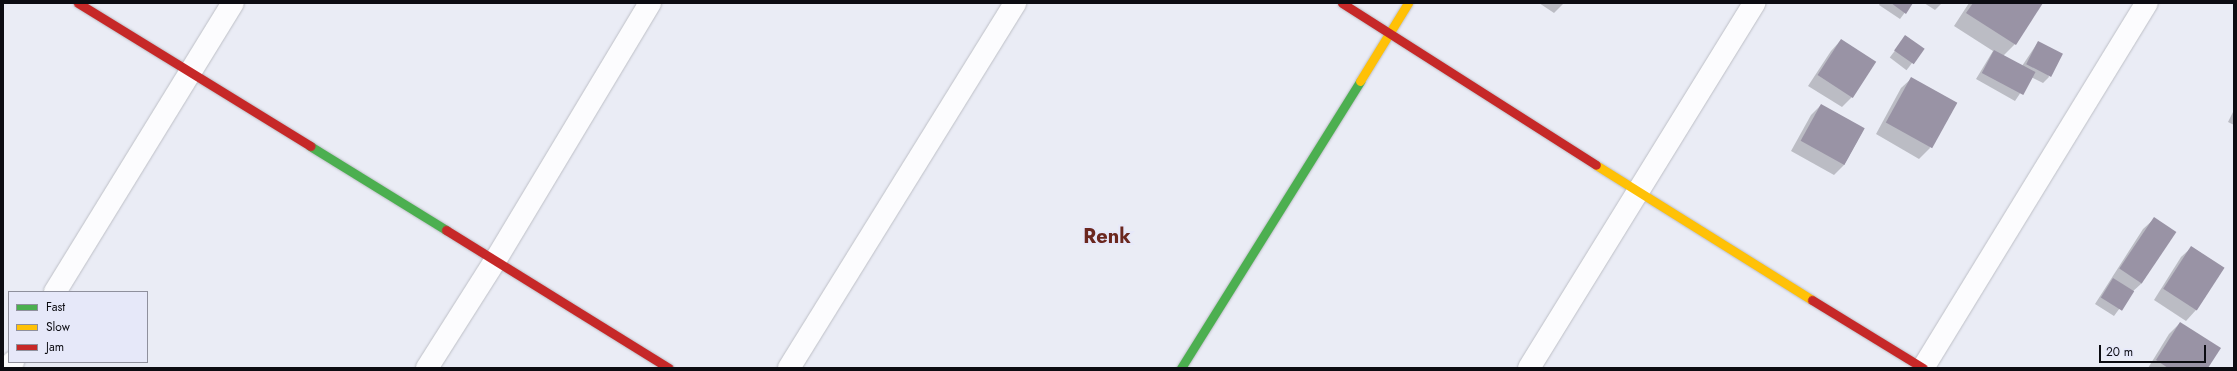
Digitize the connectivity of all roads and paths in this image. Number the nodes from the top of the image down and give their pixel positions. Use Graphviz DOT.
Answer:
graph roads {
  1 [pos="78,3"];
  2 [pos="233,3"];
  3 [pos="650,3"];
  4 [pos="1015,3"];
  5 [pos="1342,3"];
  6 [pos="1408,3"];
  7 [pos="1754,3"];
  8 [pos="2147,3"];
  9 [pos="1389,34"];
  10 [pos="189,72"];
  11 [pos="1637,192"];
  12 [pos="496,261"];
  13 [pos="56,291"];
  14 [pos="427,368"];
  15 [pos="669,368"];
  16 [pos="789,368"];
  17 [pos="1181,368"];
  18 [pos="1529,368"];
  19 [pos="1923,368"];
  1 -- 10 [label="street"];
  2 -- 10 [label="street"];
  3 -- 12 [label="street"];
  4 -- 16 [label="street"];
  5 -- 9 [label="street"];
  6 -- 9 [label="street"];
  7 -- 11 [label="street"];
  8 -- 19 [label="street"];
  9 -- 11 [label="street"];
  9 -- 17 [label="street"];
  10 -- 12 [label="street"];
  10 -- 13 [label="street"];
  11 -- 18 [label="street"];
  11 -- 19 [label="street"];
  12 -- 14 [label="street"];
  12 -- 15 [label="street"];
}
